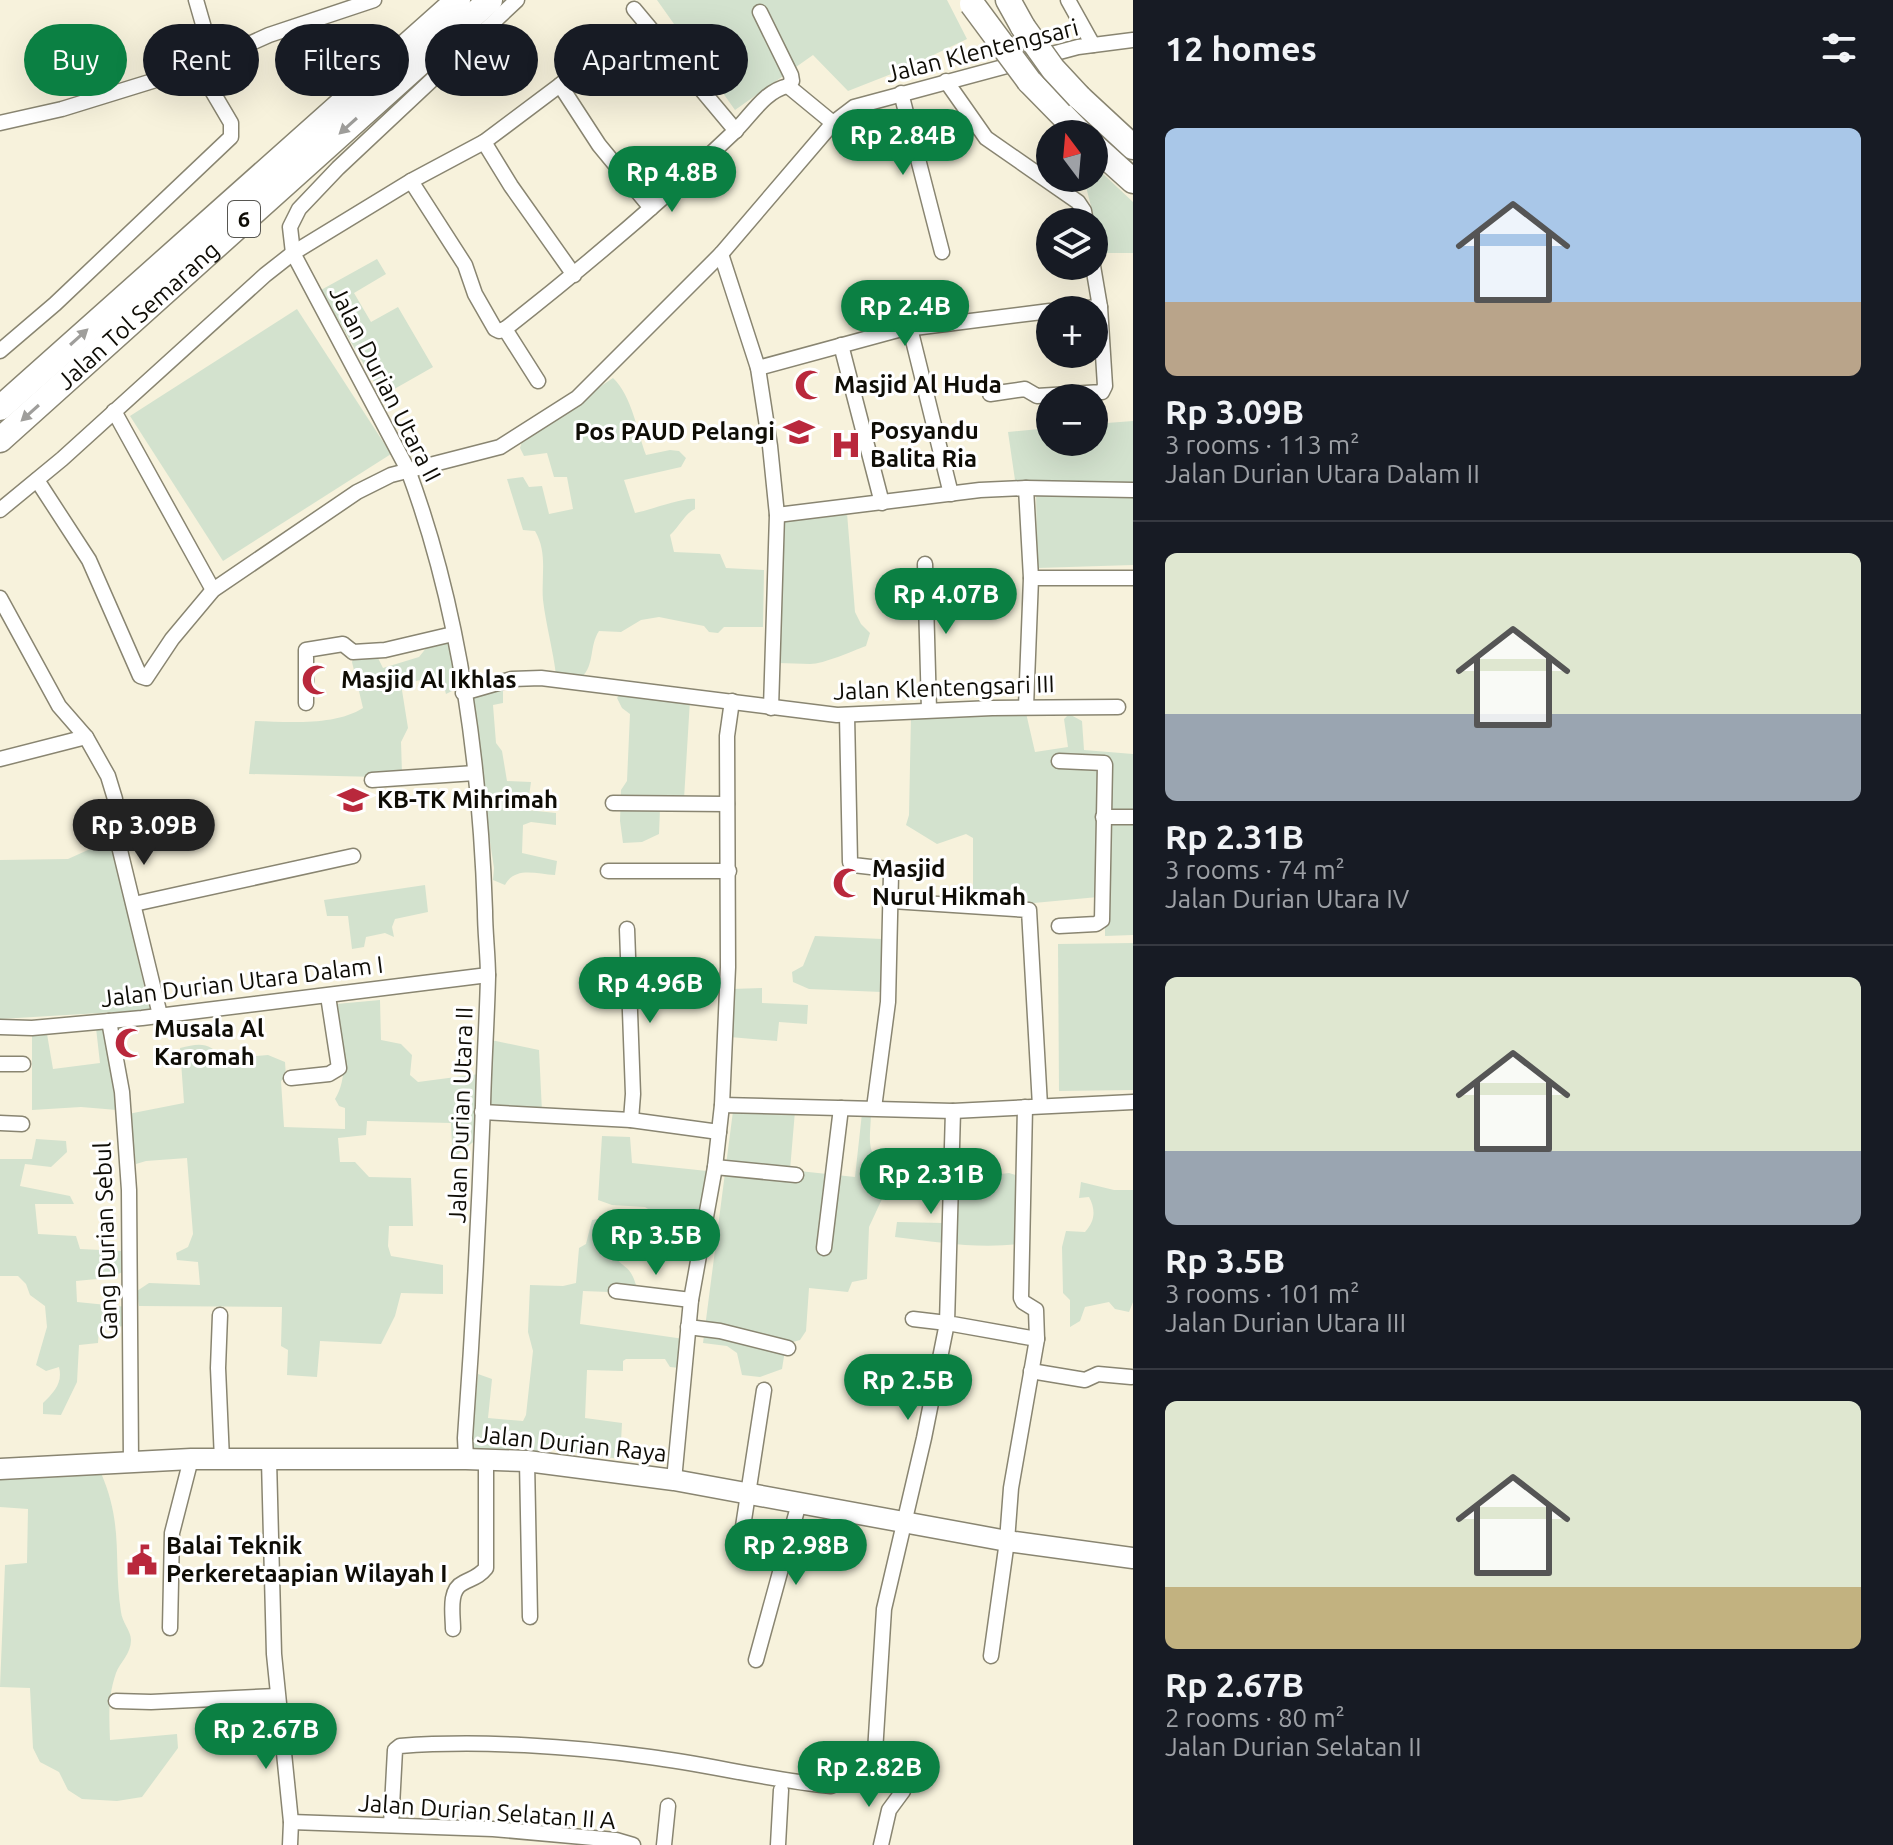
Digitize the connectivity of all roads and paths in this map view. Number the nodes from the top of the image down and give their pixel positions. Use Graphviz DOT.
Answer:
graph roads {
  1 [pos="196,0"];
  2 [pos="374,0"];
  3 [pos="458,0"];
  4 [pos="490,0"];
  5 [pos="517,0"];
  6 [pos="1008,0"];
  7 [pos="1068,0"];
  8 [pos="971,2"];
  9 [pos="634,9"];
  10 [pos="760,12"];
  11 [pos="203,24"];
  12 [pos="259,39"];
  13 [pos="1133,40"];
  14 [pos="1093,45"];
  15 [pos="946,81"];
  16 [pos="143,84"];
  17 [pos="788,86"];
  18 [pos="901,93"];
  19 [pos="554,94"];
  20 [pos="215,96"];
  21 [pos="567,96"];
  22 [pos="1067,120"];
  23 [pos="0,123"];
  24 [pos="833,123"];
  25 [pos="736,131"];
  26 [pos="484,142"];
  27 [pos="1133,147"];
  28 [pos="1108,159"];
  29 [pos="411,181"];
  30 [pos="1133,181"];
  31 [pos="651,208"];
  32 [pos="1080,208"];
  33 [pos="942,252"];
  34 [pos="293,253"];
  35 [pos="721,254"];
  36 [pos="574,275"];
  37 [pos="1036,312"];
  38 [pos="910,328"];
  39 [pos="505,329"];
  40 [pos="841,345"];
  41 [pos="0,351"];
  42 [pos="758,368"];
  43 [pos="1104,368"];
  44 [pos="538,381"];
  45 [pos="990,394"];
  46 [pos="0,408"];
  47 [pos="114,411"];
  48 [pos="0,440"];
  49 [pos="408,470"];
  50 [pos="37,480"];
  51 [pos="1026,488"];
  52 [pos="1133,490"];
  53 [pos="951,494"];
  54 [pos="882,503"];
  55 [pos="0,510"];
  56 [pos="777,515"];
  57 [pos="925,564"];
  58 [pos="1031,578"];
  59 [pos="1133,578"];
  60 [pos="213,590"];
  61 [pos="0,598"];
  62 [pos="453,634"];
  63 [pos="463,693"];
  64 [pos="732,701"];
  65 [pos="306,703"];
  66 [pos="1026,707"];
  67 [pos="1118,707"];
  68 [pos="771,708"];
  69 [pos="929,710"];
  70 [pos="847,715"];
  71 [pos="86,737"];
  72 [pos="0,759"];
  73 [pos="1059,761"];
  74 [pos="475,773"];
  75 [pos="372,780"];
  76 [pos="613,803"];
  77 [pos="727,804"];
  78 [pos="1103,817"];
  79 [pos="1133,817"];
  80 [pos="353,856"];
  81 [pos="608,871"];
  82 [pos="729,871"];
  83 [pos="892,901"];
  84 [pos="134,904"];
  85 [pos="1059,926"];
  86 [pos="627,929"];
  87 [pos="488,975"];
  88 [pos="328,996"];
  89 [pos="160,1015"];
  90 [pos="109,1021"];
  91 [pos="0,1027"];
  92 [pos="0,1064"];
  93 [pos="23,1064"];
  94 [pos="291,1078"];
  95 [pos="1133,1102"];
  96 [pos="722,1105"];
  97 [pos="1032,1107"];
  98 [pos="841,1108"];
  99 [pos="874,1108"];
  100 [pos="953,1111"];
  101 [pos="482,1112"];
  102 [pos="631,1120"];
  103 [pos="0,1123"];
  104 [pos="22,1124"];
  105 [pos="719,1132"];
  106 [pos="715,1167"];
  107 [pos="796,1175"];
  108 [pos="824,1248"];
  109 [pos="616,1291"];
  110 [pos="691,1300"];
  111 [pos="220,1315"];
  112 [pos="913,1319"];
  113 [pos="947,1323"];
  114 [pos="688,1327"];
  115 [pos="1037,1339"];
  116 [pos="788,1348"];
  117 [pos="1031,1371"];
  118 [pos="1131,1377"];
  119 [pos="764,1390"];
  120 [pos="191,1459"];
  121 [pos="476,1459"];
  122 [pos="222,1460"];
  123 [pos="269,1460"];
  124 [pos="527,1461"];
  125 [pos="131,1462"];
  126 [pos="0,1469"];
  127 [pos="674,1480"];
  128 [pos="748,1493"];
  129 [pos="799,1503"];
  130 [pos="902,1523"];
  131 [pos="1007,1541"];
  132 [pos="740,1546"];
  133 [pos="1133,1558"];
  134 [pos="530,1617"];
  135 [pos="170,1628"];
  136 [pos="453,1629"];
  137 [pos="991,1656"];
  138 [pos="756,1660"];
  139 [pos="277,1696"];
  140 [pos="116,1701"];
  141 [pos="874,1768"];
  142 [pos="781,1790"];
  143 [pos="668,1806"];
  144 [pos="291,1822"];
  145 [pos="391,1825"];
  146 [pos="290,1845"];
  147 [pos="633,1845"];
  148 [pos="664,1845"];
  149 [pos="778,1845"];
  150 [pos="881,1845"];
  1 -- 11 [label="street"];
  2 -- 12 [label="street"];
  46 -- 3 [label="highway, Jalan Tol Semarang / 6, one-way"];
  4 -- 48 [label="highway, Jalan Tol Semarang / 6, one-way"];
  5 -- 34 [label="street"];
  6 -- 27 [label="highway, bridge"];
  7 -- 14 [label="street"];
  8 -- 22 [label="highway, bridge"];
  9 -- 25 [label="street"];
  10 -- 17 [label="street"];
  13 -- 14 [label="street, Jalan Klentengsari"];
  14 -- 15 [label="street, Jalan Klentengsari"];
  15 -- 18 [label="street, Jalan Klentengsari"];
  15 -- 32 [label="street"];
  16 -- 23 [label="street"];
  17 -- 24 [label="street"];
  17 -- 25 [label="street"];
  18 -- 24 [label="street, Jalan Klentengsari"];
  18 -- 33 [label="street"];
  19 -- 26 [label="street"];
  20 -- 41 [label="street"];
  21 -- 31 [label="street"];
  24 -- 35 [label="street, Jalan Klentengsari"];
  25 -- 31 [label="street"];
  26 -- 29 [label="street"];
  26 -- 36 [label="street"];
  28 -- 30 [label="highway"];
  29 -- 34 [label="street"];
  29 -- 39 [label="street"];
  31 -- 36 [label="street"];
  34 -- 47 [label="street"];
  34 -- 49 [label="street, Jalan Durian Utara II"];
  35 -- 42 [label="street"];
  35 -- 49 [label="street, Jalan Klentengsari"];
  36 -- 39 [label="street"];
  37 -- 38 [label="street"];
  38 -- 40 [label="street"];
  38 -- 53 [label="street"];
  39 -- 44 [label="street"];
  40 -- 42 [label="street"];
  40 -- 54 [label="street"];
  42 -- 56 [label="street"];
  43 -- 45 [label="street"];
  47 -- 50 [label="street"];
  47 -- 60 [label="street"];
  49 -- 60 [label="street, Jalan Klentengsari"];
  49 -- 62 [label="street, Jalan Durian Utara II"];
  50 -- 55 [label="street"];
  50 -- 60 [label="street, Jalan Klentengsari"];
  51 -- 52 [label="street"];
  51 -- 53 [label="street"];
  51 -- 58 [label="street"];
  53 -- 54 [label="street"];
  54 -- 56 [label="street"];
  56 -- 68 [label="street"];
  57 -- 69 [label="street"];
  58 -- 59 [label="street"];
  58 -- 66 [label="street"];
  61 -- 71 [label="street"];
  62 -- 63 [label="street, Jalan Durian Utara II"];
  62 -- 65 [label="street"];
  63 -- 64 [label="street, Jalan Klentengsari III"];
  63 -- 74 [label="street, Jalan Durian Utara II"];
  64 -- 68 [label="street, Jalan Klentengsari III"];
  64 -- 77 [label="street"];
  66 -- 67 [label="street, Jalan Klentengsari III"];
  66 -- 69 [label="street, Jalan Klentengsari III"];
  68 -- 70 [label="street, Jalan Klentengsari III"];
  69 -- 70 [label="street, Jalan Klentengsari III"];
  70 -- 83 [label="street"];
  71 -- 72 [label="street"];
  71 -- 84 [label="street"];
  73 -- 78 [label="street"];
  74 -- 75 [label="street"];
  74 -- 87 [label="street, Jalan Durian Utara II"];
  76 -- 77 [label="street"];
  77 -- 82 [label="street"];
  78 -- 79 [label="street"];
  78 -- 85 [label="street"];
  80 -- 84 [label="street"];
  81 -- 82 [label="street"];
  82 -- 96 [label="street"];
  83 -- 97 [label="street"];
  83 -- 99 [label="street"];
  84 -- 89 [label="street"];
  86 -- 102 [label="street"];
  87 -- 88 [label="street, Jalan Durian Utara Dalam I"];
  87 -- 101 [label="street, Jalan Durian Utara II"];
  88 -- 89 [label="street, Jalan Durian Utara Dalam I"];
  88 -- 94 [label="street"];
  89 -- 90 [label="street, Jalan Durian Utara Dalam I"];
  90 -- 91 [label="street, Jalan Durian Utara Dalam I"];
  90 -- 125 [label="street, Gang Durian Sebul"];
  92 -- 93 [label="street"];
  95 -- 97 [label="street"];
  96 -- 98 [label="street"];
  96 -- 105 [label="street"];
  97 -- 100 [label="street"];
  97 -- 115 [label="street"];
  98 -- 99 [label="street"];
  98 -- 108 [label="street"];
  99 -- 100 [label="street"];
  100 -- 113 [label="street"];
  101 -- 102 [label="street"];
  101 -- 121 [label="street, Jalan Durian Utara II"];
  102 -- 105 [label="street"];
  103 -- 104 [label="street"];
  105 -- 106 [label="street"];
  106 -- 107 [label="street"];
  106 -- 110 [label="street"];
  109 -- 110 [label="street"];
  110 -- 114 [label="street"];
  111 -- 122 [label="street"];
  112 -- 113 [label="street"];
  113 -- 115 [label="street"];
  113 -- 130 [label="street"];
  114 -- 116 [label="street"];
  114 -- 127 [label="street"];
  115 -- 117 [label="street"];
  117 -- 118 [label="street"];
  117 -- 131 [label="street"];
  119 -- 128 [label="street"];
  120 -- 122 [label="main road, Jalan Durian Raya"];
  120 -- 125 [label="main road, Jalan Durian Raya"];
  120 -- 135 [label="street"];
  121 -- 123 [label="main road, Jalan Durian Raya"];
  121 -- 124 [label="main road, Jalan Durian Raya"];
  121 -- 136 [label="street, Jalan Durian Utara II"];
  122 -- 123 [label="main road, Jalan Durian Raya"];
  123 -- 139 [label="street"];
  124 -- 127 [label="main road, Jalan Durian Raya"];
  124 -- 134 [label="street"];
  125 -- 126 [label="main road, Jalan Durian Raya"];
  127 -- 128 [label="main road, Jalan Durian Raya"];
  128 -- 129 [label="main road, Jalan Durian Raya"];
  128 -- 132 [label="street"];
  129 -- 130 [label="main road, Jalan Durian Raya"];
  129 -- 138 [label="street"];
  130 -- 131 [label="main road, Jalan Durian Raya"];
  130 -- 141 [label="street"];
  131 -- 133 [label="main road, Jalan Durian Raya"];
  131 -- 137 [label="street"];
  139 -- 140 [label="street"];
  139 -- 144 [label="street"];
  141 -- 145 [label="street"];
  141 -- 150 [label="street"];
  142 -- 149 [label="street"];
  143 -- 148 [label="street"];
  144 -- 145 [label="street, Jalan Durian Selatan II A"];
  144 -- 146 [label="street"];
  145 -- 147 [label="street, Jalan Durian Selatan II A"];
}
